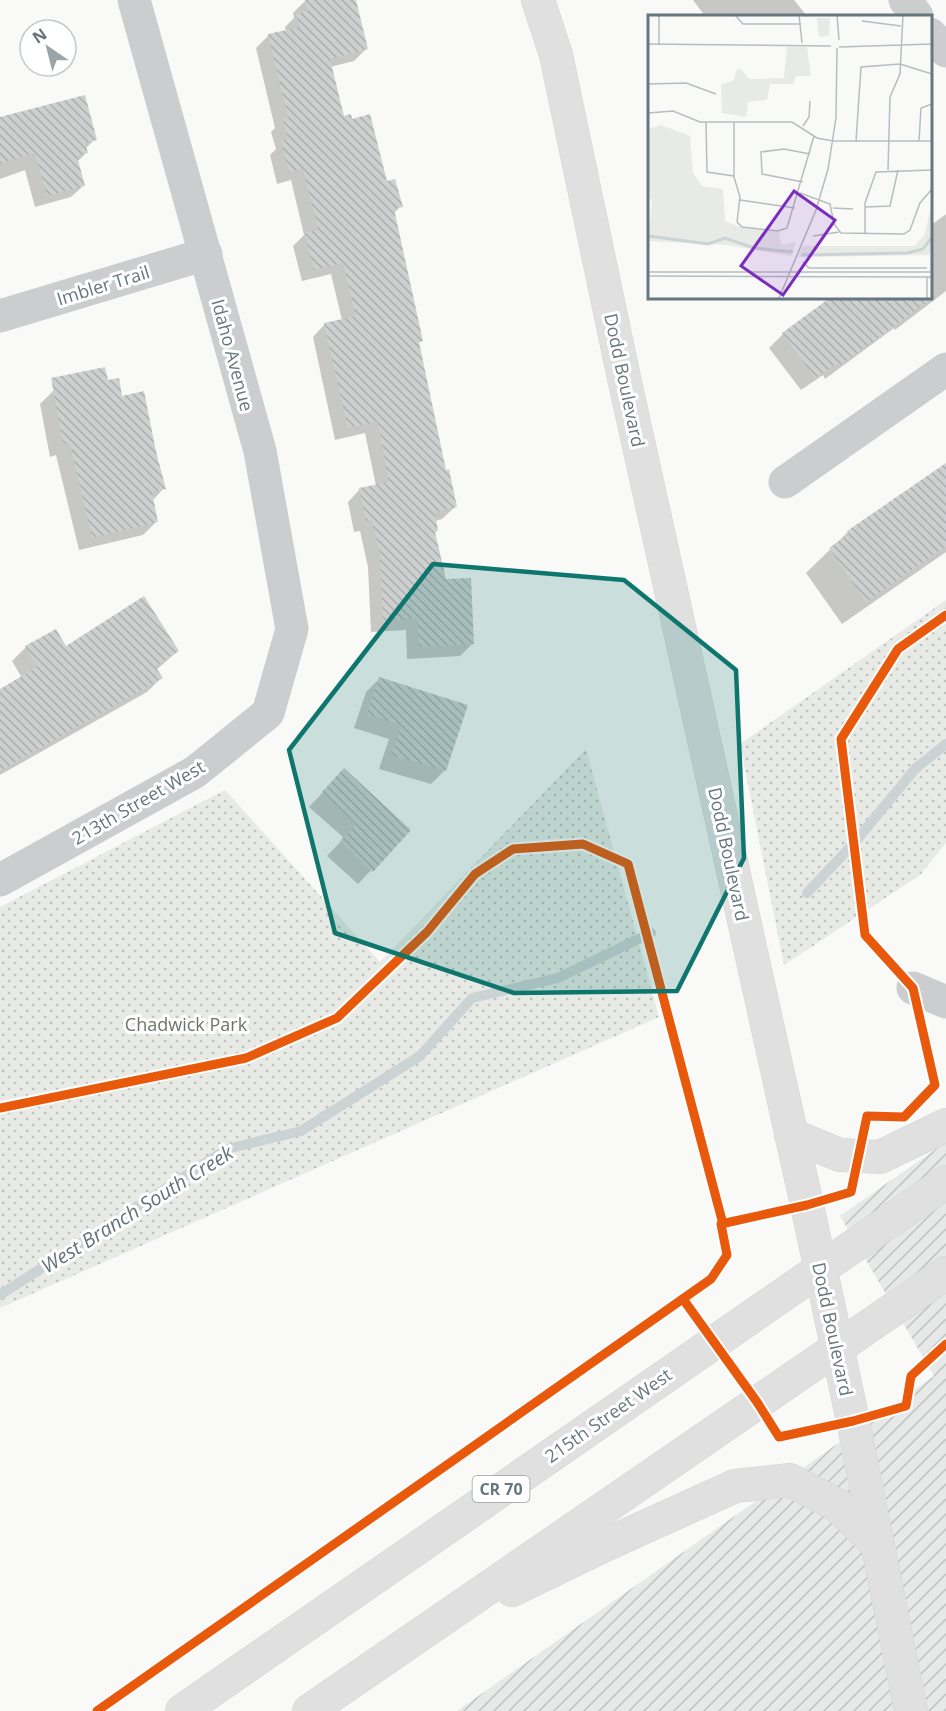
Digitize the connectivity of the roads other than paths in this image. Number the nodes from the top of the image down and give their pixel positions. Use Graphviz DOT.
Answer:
graph roads {
  1 [pos="134,0"];
  2 [pos="538,0"];
  3 [pos="904,0"];
  4 [pos="916,15"];
  5 [pos="931,35"];
  6 [pos="946,51"];
  7 [pos="206,254"];
  8 [pos="0,316"];
  9 [pos="946,369"];
  10 [pos="785,482"];
  11 [pos="267,713"];
  12 [pos="0,880"];
  13 [pos="913,988"];
  14 [pos="946,1002"];
  15 [pos="946,1125"];
  16 [pos="791,1134"];
  17 [pos="946,1182"];
  18 [pos="820,1269"];
  19 [pos="946,1273"];
  20 [pos="838,1347"];
  21 [pos="878,1545"];
  22 [pos="410,1640"];
  23 [pos="182,1711"];
  24 [pos="309,1711"];
  25 [pos="911,1711"];
  1 -- 7 [label="street, Idaho Avenue"];
  2 -- 16 [label="main road, Dodd Boulevard"];
  3 -- 4 [label="street"];
  5 -- 6 [label="street"];
  7 -- 8 [label="street, Imbler Trail"];
  7 -- 11 [label="street, Idaho Avenue"];
  9 -- 10 [label="street"];
  11 -- 12 [label="street, 213th Street West"];
  13 -- 14 [label="street"];
  15 -- 16 [label="main road"];
  16 -- 18 [label="main road, Dodd Boulevard"];
  17 -- 18 [label="main road, 215th Street West / CR 70"];
  18 -- 20 [label="main road, Dodd Boulevard"];
  18 -- 23 [label="main road, 215th Street West / CR 70"];
  19 -- 20 [label="main road"];
  20 -- 21 [label="main road, Dodd Boulevard"];
  20 -- 22 [label="main road"];
  21 -- 22 [label="main road"];
  21 -- 25 [label="main road, Dodd Boulevard"];
  22 -- 24 [label="main road"];
}
